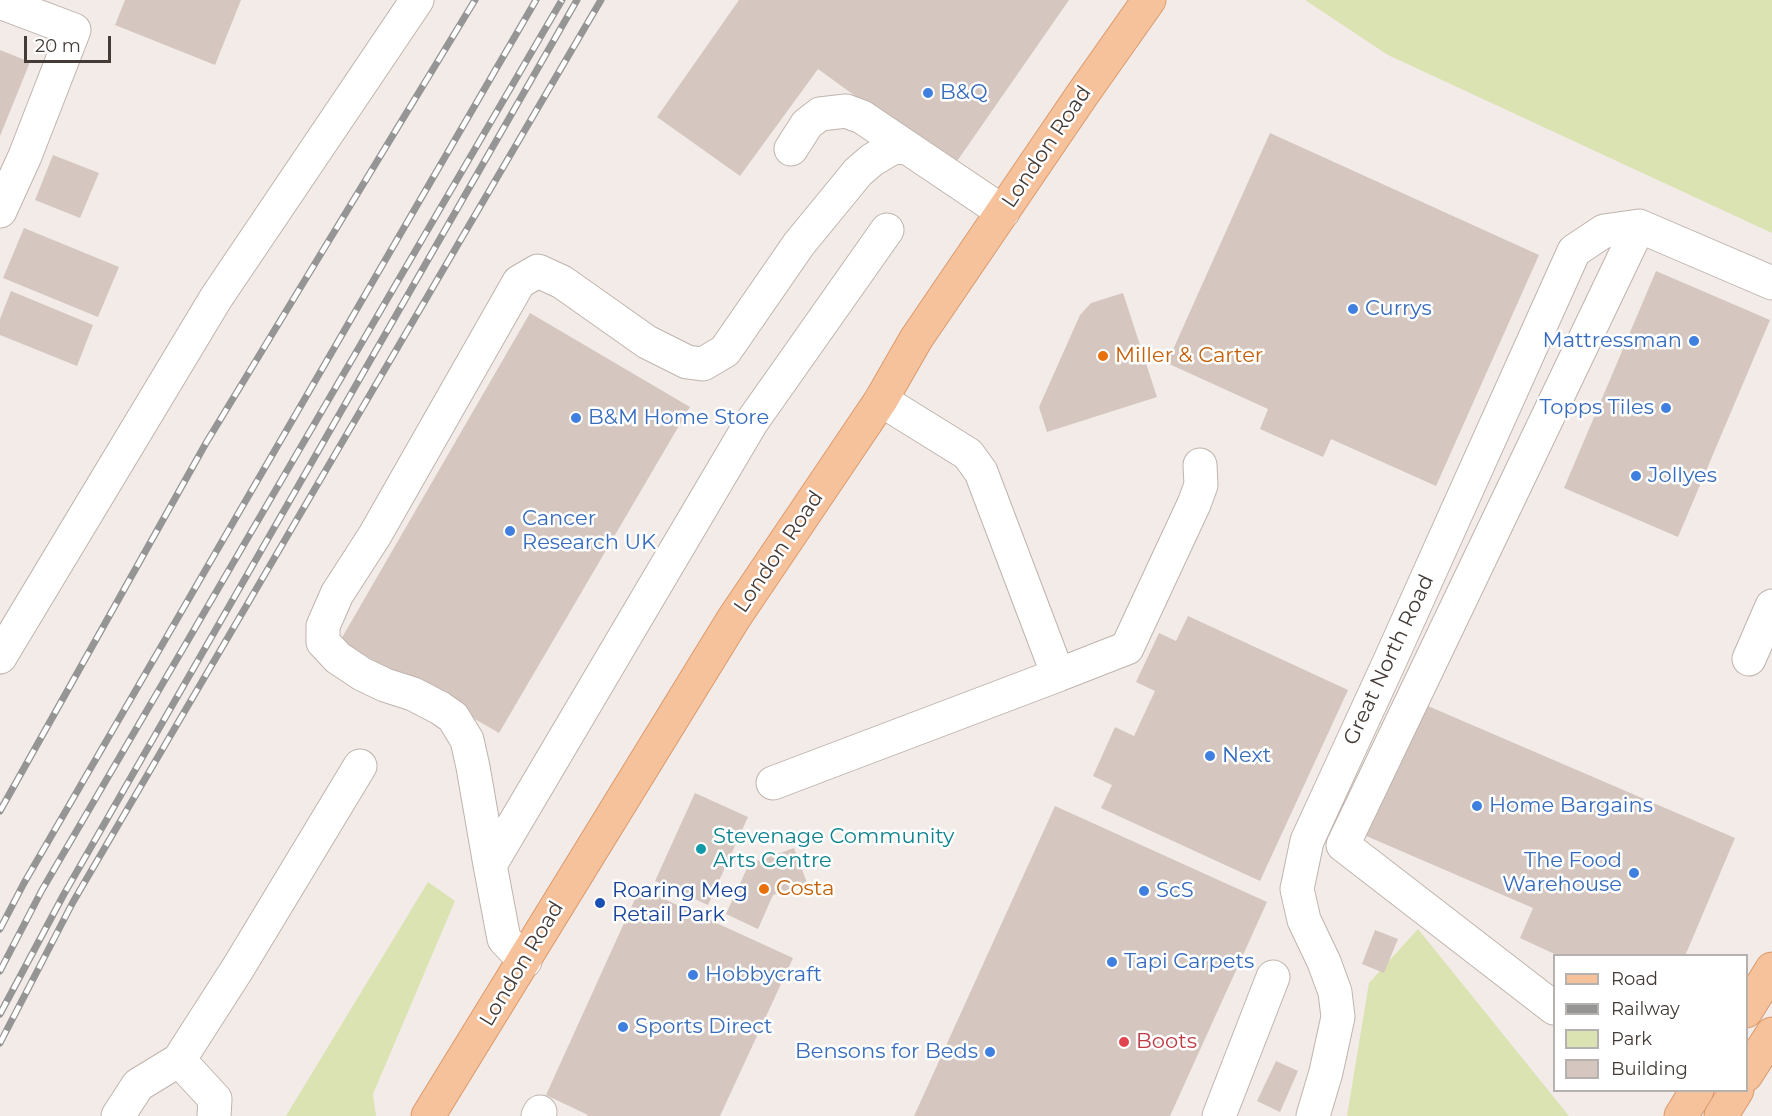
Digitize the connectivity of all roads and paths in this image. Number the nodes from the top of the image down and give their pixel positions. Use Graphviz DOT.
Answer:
graph roads {
  1 [pos="417,0"];
  2 [pos="1149,0"];
  3 [pos="0,2"];
  4 [pos="905,147"];
  5 [pos="791,149"];
  6 [pos="0,211"];
  7 [pos="1003,212"];
  8 [pos="1639,226"];
  9 [pos="886,230"];
  10 [pos="1772,283"];
  11 [pos="881,399"];
  12 [pos="1200,465"];
  13 [pos="1772,606"];
  14 [pos="0,657"];
  15 [pos="1749,658"];
  16 [pos="1058,675"];
  17 [pos="360,766"];
  18 [pos="773,783"];
  19 [pos="490,865"];
  20 [pos="525,961"];
  21 [pos="1772,969"];
  22 [pos="1273,976"];
  23 [pos="1553,1007"];
  24 [pos="1748,1008"];
  25 [pos="1772,1034"];
  26 [pos="179,1060"];
  27 [pos="1748,1072"];
  28 [pos="1696,1092"];
  29 [pos="1736,1092"];
  30 [pos="118,1116"];
  31 [pos="214,1116"];
  32 [pos="428,1116"];
  33 [pos="1219,1116"];
  34 [pos="1313,1116"];
  35 [pos="1681,1116"];
  36 [pos="1721,1116"];
  1 -- 14 [label="street"];
  2 -- 7 [label="main road, London Road"];
  3 -- 6 [label="street"];
  4 -- 5 [label="street"];
  4 -- 7 [label="street"];
  4 -- 19 [label="street"];
  7 -- 11 [label="main road, London Road"];
  8 -- 10 [label="street"];
  8 -- 23 [label="street"];
  8 -- 34 [label="street, Great North Road"];
  9 -- 19 [label="street"];
  11 -- 16 [label="street"];
  11 -- 20 [label="main road, London Road"];
  12 -- 16 [label="street"];
  13 -- 15 [label="street"];
  16 -- 18 [label="street"];
  17 -- 26 [label="street"];
  19 -- 20 [label="street"];
  20 -- 32 [label="main road, London Road"];
  21 -- 24 [label="main road"];
  22 -- 33 [label="street"];
  25 -- 27 [label="main road"];
  26 -- 30 [label="street"];
  26 -- 31 [label="street"];
  28 -- 35 [label="main road"];
  29 -- 36 [label="main road"];
}
